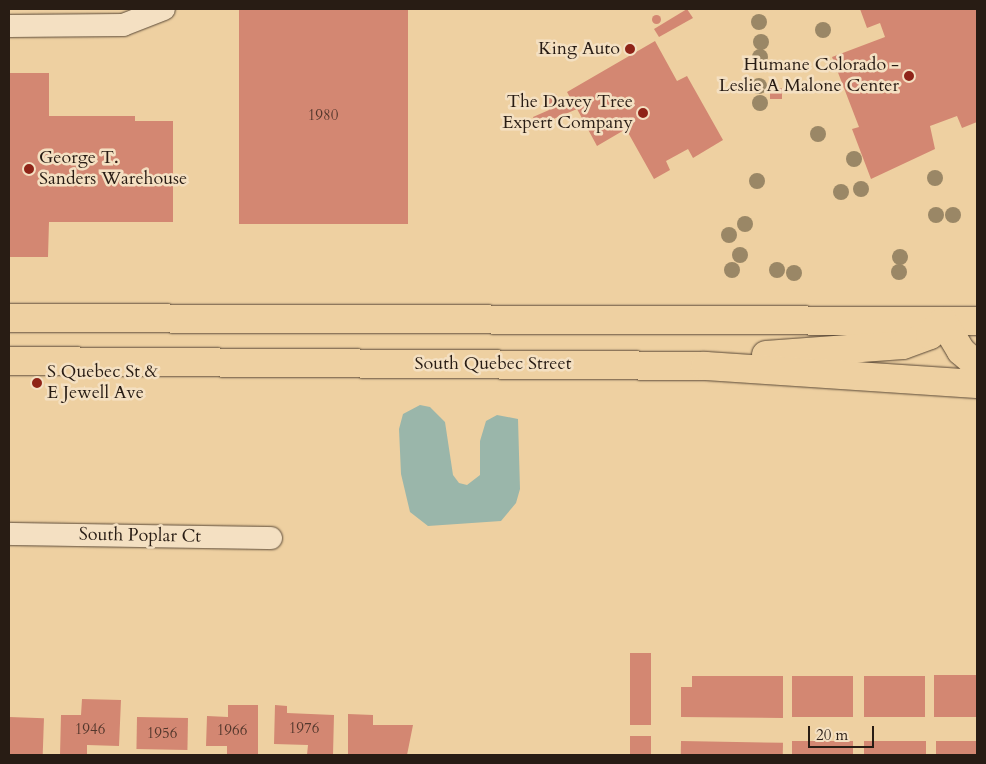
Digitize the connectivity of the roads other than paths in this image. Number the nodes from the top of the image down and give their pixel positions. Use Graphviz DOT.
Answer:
graph roads {
  1 [pos="164,9"];
  2 [pos="9,26"];
  3 [pos="9,318"];
  4 [pos="943,321"];
  5 [pos="977,321"];
  6 [pos="9,361"];
  7 [pos="977,365"];
  8 [pos="705,366"];
  9 [pos="977,384"];
  10 [pos="9,534"];
  11 [pos="271,538"];
  1 -- 2 [label="street"];
  3 -- 4 [label="main road"];
  4 -- 5 [label="main road"];
  4 -- 7 [label="main road"];
  4 -- 8 [label="main road"];
  6 -- 8 [label="main road, South Quebec Street"];
  8 -- 9 [label="main road, South Quebec Street"];
  10 -- 11 [label="street, South Poplar Ct"];
}
